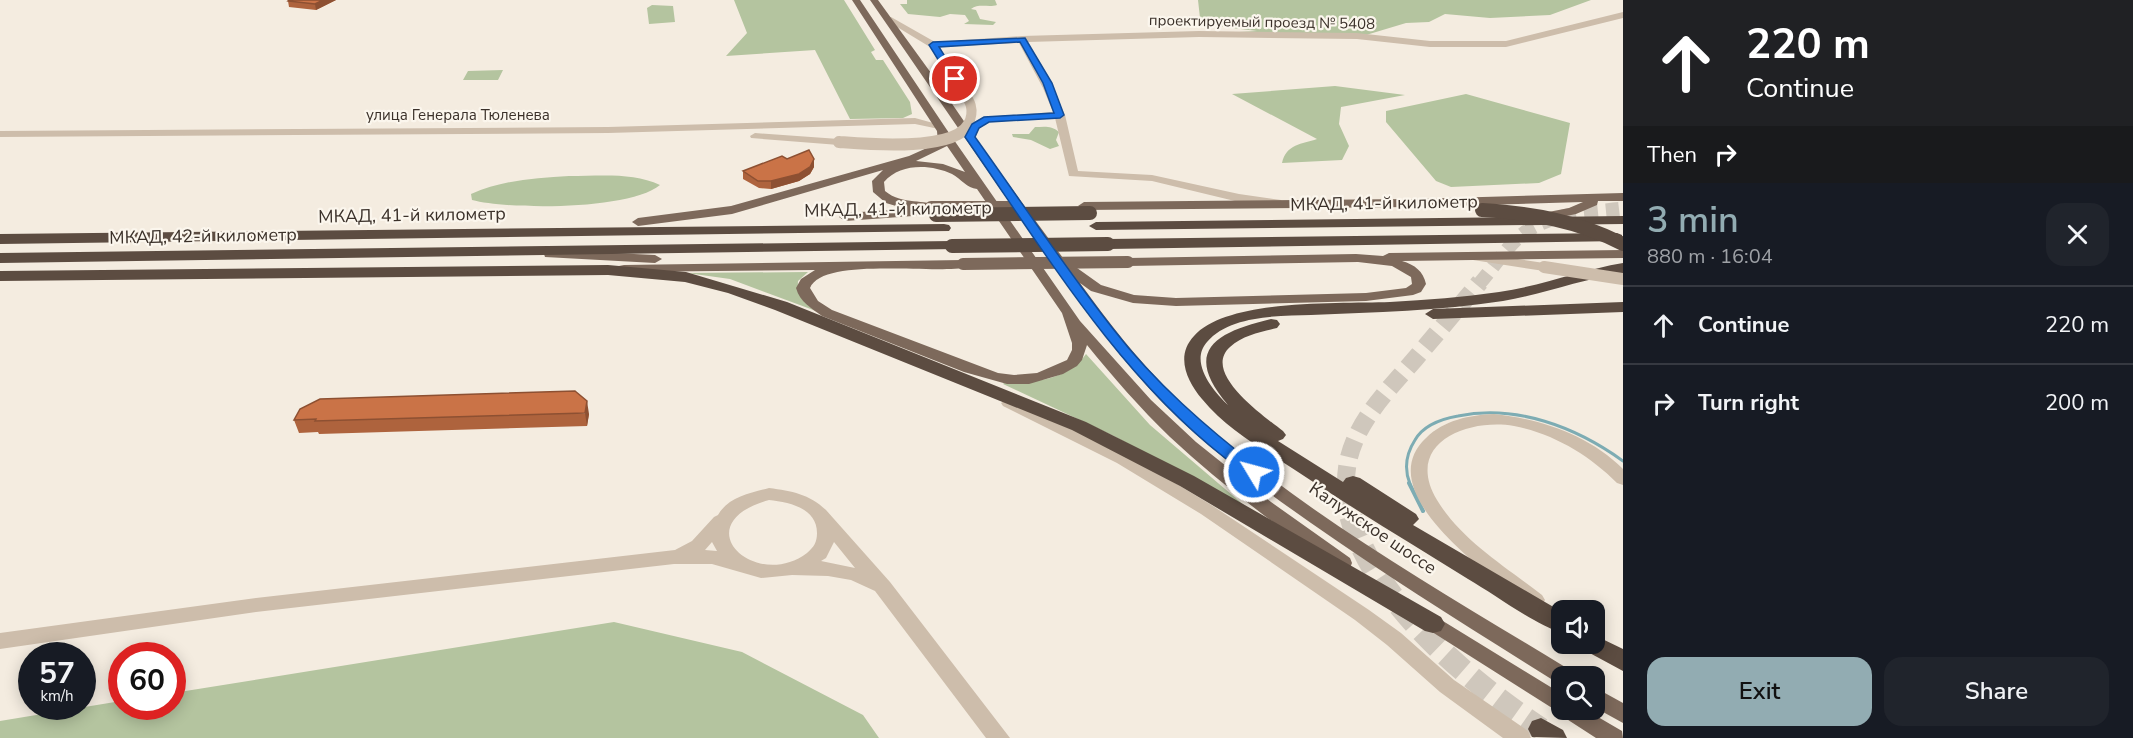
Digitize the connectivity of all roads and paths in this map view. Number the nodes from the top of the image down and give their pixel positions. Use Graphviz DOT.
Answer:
graph roads {
  1 [pos="856,0"];
  2 [pos="873,0"];
  3 [pos="1623,15"];
  4 [pos="888,19"];
  5 [pos="1022,39"];
  6 [pos="933,45"];
  7 [pos="930,112"];
  8 [pos="1060,115"];
  9 [pos="915,121"];
  10 [pos="941,128"];
  11 [pos="608,130"];
  12 [pos="0,134"];
  13 [pos="970,137"];
  14 [pos="987,195"];
  15 [pos="1305,205"];
  16 [pos="1622,207"];
  17 [pos="936,215"];
  18 [pos="1090,215"];
  19 [pos="638,222"];
  20 [pos="246,236"];
  21 [pos="1623,238"];
  22 [pos="0,239"];
  23 [pos="1623,244"];
  24 [pos="514,252"];
  25 [pos="1623,254"];
  26 [pos="1460,256"];
  27 [pos="0,258"];
  28 [pos="1356,258"];
  29 [pos="1058,261"];
  30 [pos="845,265"];
  31 [pos="782,266"];
  32 [pos="1623,268"];
  33 [pos="608,270"];
  34 [pos="0,276"];
  35 [pos="1623,279"];
  36 [pos="1623,307"];
  37 [pos="1069,314"];
  38 [pos="971,384"];
  39 [pos="1623,479"];
  40 [pos="721,520"];
  41 [pos="824,520"];
  42 [pos="674,557"];
  43 [pos="736,562"];
  44 [pos="787,570"];
  45 [pos="883,586"];
  46 [pos="1455,609"];
  47 [pos="1551,614"];
  48 [pos="1551,615"];
  49 [pos="1551,616"];
  50 [pos="1433,624"];
  51 [pos="0,641"];
  52 [pos="1557,666"];
  53 [pos="1551,669"];
  54 [pos="1605,693"];
  55 [pos="1551,698"];
  56 [pos="1605,703"];
  57 [pos="1623,703"];
  58 [pos="1623,714"];
  59 [pos="1585,720"];
  60 [pos="1538,735"];
  61 [pos="999,738"];
  62 [pos="1614,738"];
  1 -- 7 [label="main road"];
  2 -- 4 [label="main road, Калужское шоссе"];
  3 -- 5 [label="street, проектируемый проезд № 5408"];
  4 -- 6 [label="street"];
  4 -- 13 [label="main road, Калужское шоссе"];
  5 -- 6 [label="street, проектируемый проезд № 5408"];
  5 -- 8 [label="street"];
  6 -- 11 [label="street, bridge"];
  7 -- 9 [label="street, улица Генерала Тюленева"];
  7 -- 10 [label="main road"];
  8 -- 13 [label="street"];
  8 -- 15 [label="street"];
  9 -- 10 [label="street, улица Генерала Тюленева"];
  9 -- 11 [label="street, улица Генерала Тюленева"];
  10 -- 14 [label="main road"];
  10 -- 19 [label="main road"];
  11 -- 12 [label="street, улица Генерала Тюленева"];
  13 -- 29 [label="main road, Калужское шоссе"];
  14 -- 17 [label="main road"];
  14 -- 37 [label="main road"];
  15 -- 16 [label="main road"];
  15 -- 18 [label="main road"];
  16 -- 18 [label="highway, МКАД, 41-й километр"];
  17 -- 18 [label="highway, МКАД, 41-й километр"];
  17 -- 18 [label="main road, bridge"];
  17 -- 19 [label="highway"];
  17 -- 20 [label="highway, МКАД, 41-й километр"];
  18 -- 23 [label="highway, bridge"];
  19 -- 20 [label="highway"];
  20 -- 22 [label="highway, МКАД, 42-й километр"];
  21 -- 24 [label="highway, МКАД, 41-й километр, bridge"];
  24 -- 27 [label="highway, МКАД, 42-й километр"];
  24 -- 31 [label="main road"];
  25 -- 26 [label="main road"];
  26 -- 28 [label="main road"];
  26 -- 35 [label="street, bridge"];
  28 -- 29 [label="main road"];
  28 -- 30 [label="main road, bridge"];
  29 -- 46 [label="main road, Калужское шоссе"];
  30 -- 31 [label="main road"];
  30 -- 37 [label="main road"];
  31 -- 33 [label="main road"];
  32 -- 49 [label="highway"];
  33 -- 34 [label="highway"];
  33 -- 38 [label="highway"];
  36 -- 48 [label="highway"];
  37 -- 50 [label="main road"];
  38 -- 50 [label="highway"];
  38 -- 60 [label="street"];
  39 -- 47 [label="street"];
  40 -- 41 [label="street"];
  40 -- 42 [label="street"];
  40 -- 43 [label="street"];
  41 -- 44 [label="street"];
  41 -- 45 [label="street"];
  42 -- 43 [label="street"];
  42 -- 51 [label="street"];
  43 -- 44 [label="street"];
  44 -- 45 [label="street"];
  45 -- 61 [label="street"];
  46 -- 52 [label="main road"];
  46 -- 53 [label="main road, Калужское шоссе"];
  50 -- 55 [label="main road"];
  54 -- 57 [label="main road"];
  56 -- 58 [label="main road"];
  59 -- 62 [label="main road"];
}
